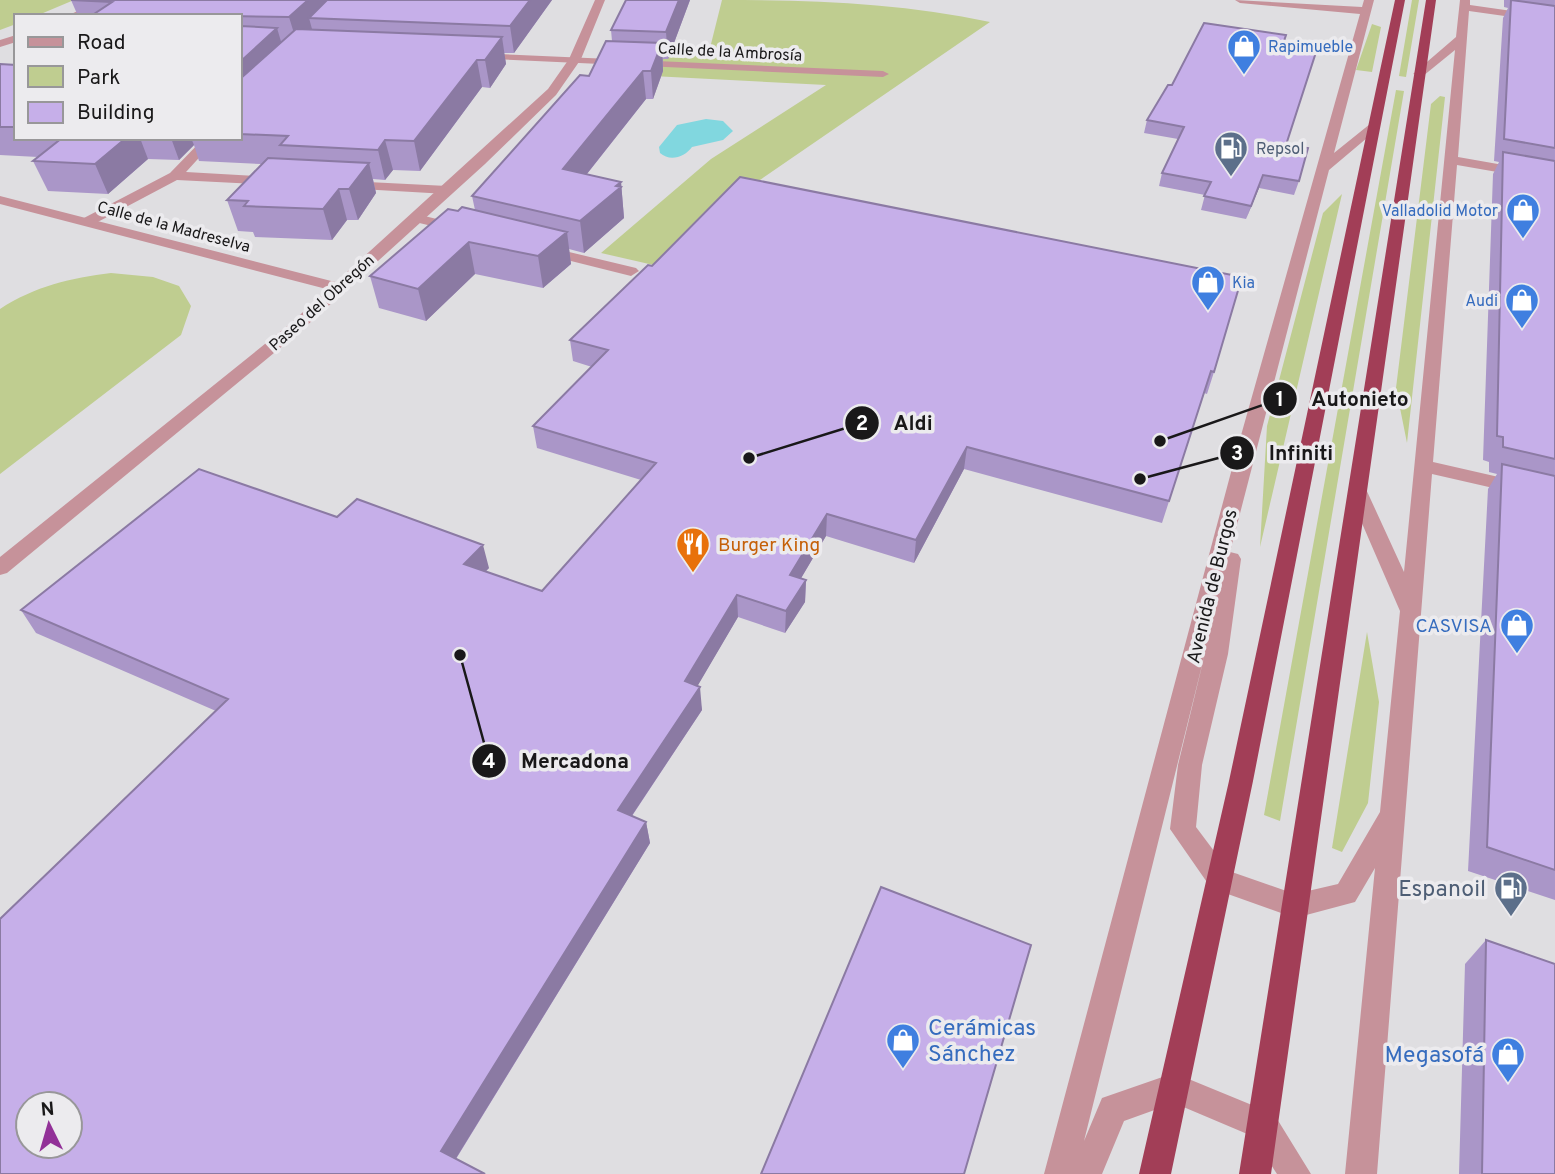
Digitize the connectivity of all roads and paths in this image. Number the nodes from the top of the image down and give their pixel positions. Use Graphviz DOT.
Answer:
graph roads {
  1 [pos="110,0"];
  2 [pos="600,0"];
  3 [pos="1240,0"];
  4 [pos="1400,0"];
  5 [pos="1431,0"];
  6 [pos="1465,4"];
  7 [pos="1367,6"];
  8 [pos="77,14"];
  9 [pos="1555,20"];
  10 [pos="1462,38"];
  11 [pos="464,55"];
  12 [pos="575,59"];
  13 [pos="883,74"];
  14 [pos="1419,74"];
  15 [pos="1374,127"];
  16 [pos="209,140"];
  17 [pos="1452,160"];
  18 [pos="1323,168"];
  19 [pos="175,176"];
  20 [pos="1555,178"];
  21 [pos="286,181"];
  22 [pos="327,184"];
  23 [pos="447,190"];
  24 [pos="0,201"];
  25 [pos="416,218"];
  26 [pos="87,222"];
  27 [pos="473,232"];
  28 [pos="526,245"];
  29 [pos="631,271"];
  30 [pos="338,287"];
  31 [pos="1247,446"];
  32 [pos="1424,466"];
  33 [pos="1358,491"];
  34 [pos="1555,496"];
  35 [pos="0,568"];
  36 [pos="1410,612"];
  37 [pos="1392,815"];
  38 [pos="1220,880"];
  39 [pos="1295,906"];
  40 [pos="1174,1088"];
  41 [pos="1262,1125"];
  42 [pos="1060,1174"];
  43 [pos="1086,1174"];
  44 [pos="1156,1174"];
  45 [pos="1255,1174"];
  46 [pos="1296,1174"];
  47 [pos="1361,1174"];
  1 -- 8 [label="street"];
  2 -- 12 [label="street, Paseo del Obregón"];
  3 -- 7 [label="street"];
  4 -- 15 [label="highway"];
  5 -- 14 [label="highway"];
  6 -- 9 [label="street"];
  6 -- 10 [label="street"];
  7 -- 18 [label="street, Avenida de Burgos"];
  10 -- 14 [label="street"];
  10 -- 17 [label="street"];
  11 -- 12 [label="street, Calle de la Ambrosía"];
  12 -- 13 [label="street, Calle de la Ambrosía"];
  12 -- 23 [label="street, Paseo del Obregón"];
  14 -- 33 [label="highway"];
  15 -- 18 [label="street"];
  15 -- 38 [label="highway"];
  16 -- 19 [label="street"];
  17 -- 20 [label="street"];
  17 -- 32 [label="street"];
  18 -- 31 [label="street, Avenida de Burgos"];
  19 -- 21 [label="street"];
  19 -- 26 [label="street"];
  22 -- 23 [label="street"];
  23 -- 25 [label="street, Paseo del Obregón"];
  24 -- 26 [label="street, Calle de la Madreselva"];
  25 -- 27 [label="street"];
  25 -- 30 [label="street, Paseo del Obregón"];
  26 -- 30 [label="street, Calle de la Madreselva"];
  28 -- 29 [label="street"];
  30 -- 35 [label="street, Paseo del Obregón"];
  31 -- 38 [label="street"];
  31 -- 42 [label="street, Avenida de Burgos"];
  32 -- 34 [label="street"];
  32 -- 36 [label="street"];
  33 -- 36 [label="street"];
  33 -- 39 [label="highway"];
  36 -- 37 [label="street"];
  37 -- 39 [label="street"];
  37 -- 47 [label="street"];
  38 -- 39 [label="street"];
  38 -- 40 [label="highway"];
  39 -- 41 [label="highway"];
  40 -- 41 [label="street"];
  40 -- 43 [label="street"];
  40 -- 44 [label="highway"];
  41 -- 45 [label="highway"];
  41 -- 46 [label="street"];
}
